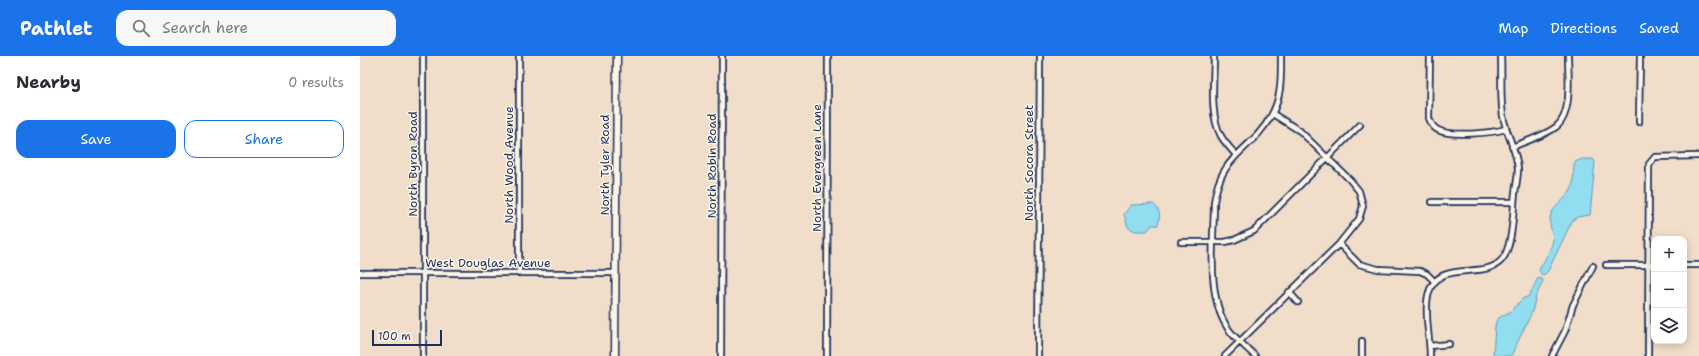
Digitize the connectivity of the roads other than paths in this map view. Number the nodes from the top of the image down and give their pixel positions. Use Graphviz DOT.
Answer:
graph roads {
  1 [pos="423,56"];
  2 [pos="519,56"];
  3 [pos="617,56"];
  4 [pos="722,56"];
  5 [pos="828,56"];
  6 [pos="1040,56"];
  7 [pos="1214,56"];
  8 [pos="1281,56"];
  9 [pos="1430,56"];
  10 [pos="1501,56"];
  11 [pos="1568,56"];
  12 [pos="1640,56"];
  13 [pos="1273,114"];
  14 [pos="1639,122"];
  15 [pos="1360,125"];
  16 [pos="1506,129"];
  17 [pos="1512,147"];
  18 [pos="1236,155"];
  19 [pos="1699,156"];
  20 [pos="1328,158"];
  21 [pos="1432,202"];
  22 [pos="1514,202"];
  23 [pos="1214,241"];
  24 [pos="1181,242"];
  25 [pos="1338,244"];
  26 [pos="1606,265"];
  27 [pos="1648,265"];
  28 [pos="1687,265"];
  29 [pos="1699,265"];
  30 [pos="1593,266"];
  31 [pos="360,273"];
  32 [pos="422,273"];
  33 [pos="519,273"];
  34 [pos="616,273"];
  35 [pos="1435,282"];
  36 [pos="1289,292"];
  37 [pos="1298,302"];
  38 [pos="1240,341"];
  39 [pos="1362,342"];
  40 [pos="1449,344"];
  41 [pos="1430,346"];
  42 [pos="422,356"];
  43 [pos="615,356"];
  44 [pos="721,356"];
  45 [pos="827,356"];
  46 [pos="1038,356"];
  47 [pos="1225,356"];
  48 [pos="1255,356"];
  49 [pos="1362,356"];
  50 [pos="1430,356"];
  51 [pos="1552,356"];
  52 [pos="1648,356"];
  1 -- 32 [label="street, North Byron Road"];
  2 -- 33 [label="street, North Wood Avenue"];
  3 -- 34 [label="main road, North Tyler Road"];
  4 -- 44 [label="street, North Robin Road"];
  5 -- 45 [label="street, North Evergreen Lane"];
  6 -- 46 [label="street, North Socora Street"];
  7 -- 18 [label="street"];
  8 -- 13 [label="street"];
  9 -- 16 [label="street"];
  10 -- 16 [label="street"];
  11 -- 17 [label="street"];
  12 -- 14 [label="street"];
  13 -- 18 [label="street"];
  13 -- 20 [label="street"];
  15 -- 20 [label="street"];
  16 -- 17 [label="street"];
  17 -- 22 [label="street"];
  18 -- 23 [label="street"];
  19 -- 27 [label="street"];
  20 -- 23 [label="street"];
  20 -- 25 [label="street"];
  21 -- 22 [label="street"];
  22 -- 35 [label="street"];
  23 -- 24 [label="street"];
  23 -- 38 [label="street"];
  25 -- 35 [label="street"];
  25 -- 36 [label="street"];
  26 -- 27 [label="street"];
  27 -- 52 [label="street"];
  28 -- 29 [label="street"];
  30 -- 51 [label="street"];
  31 -- 32 [label="street, West Douglas Avenue"];
  32 -- 33 [label="street, West Douglas Avenue"];
  32 -- 42 [label="street, North Byron Road"];
  33 -- 34 [label="street, West Douglas Avenue"];
  34 -- 43 [label="main road, North Tyler Road"];
  35 -- 41 [label="street"];
  36 -- 37 [label="street"];
  36 -- 38 [label="street"];
  38 -- 47 [label="street"];
  38 -- 48 [label="street"];
  39 -- 49 [label="street"];
  40 -- 41 [label="street"];
  41 -- 50 [label="street"];
}
